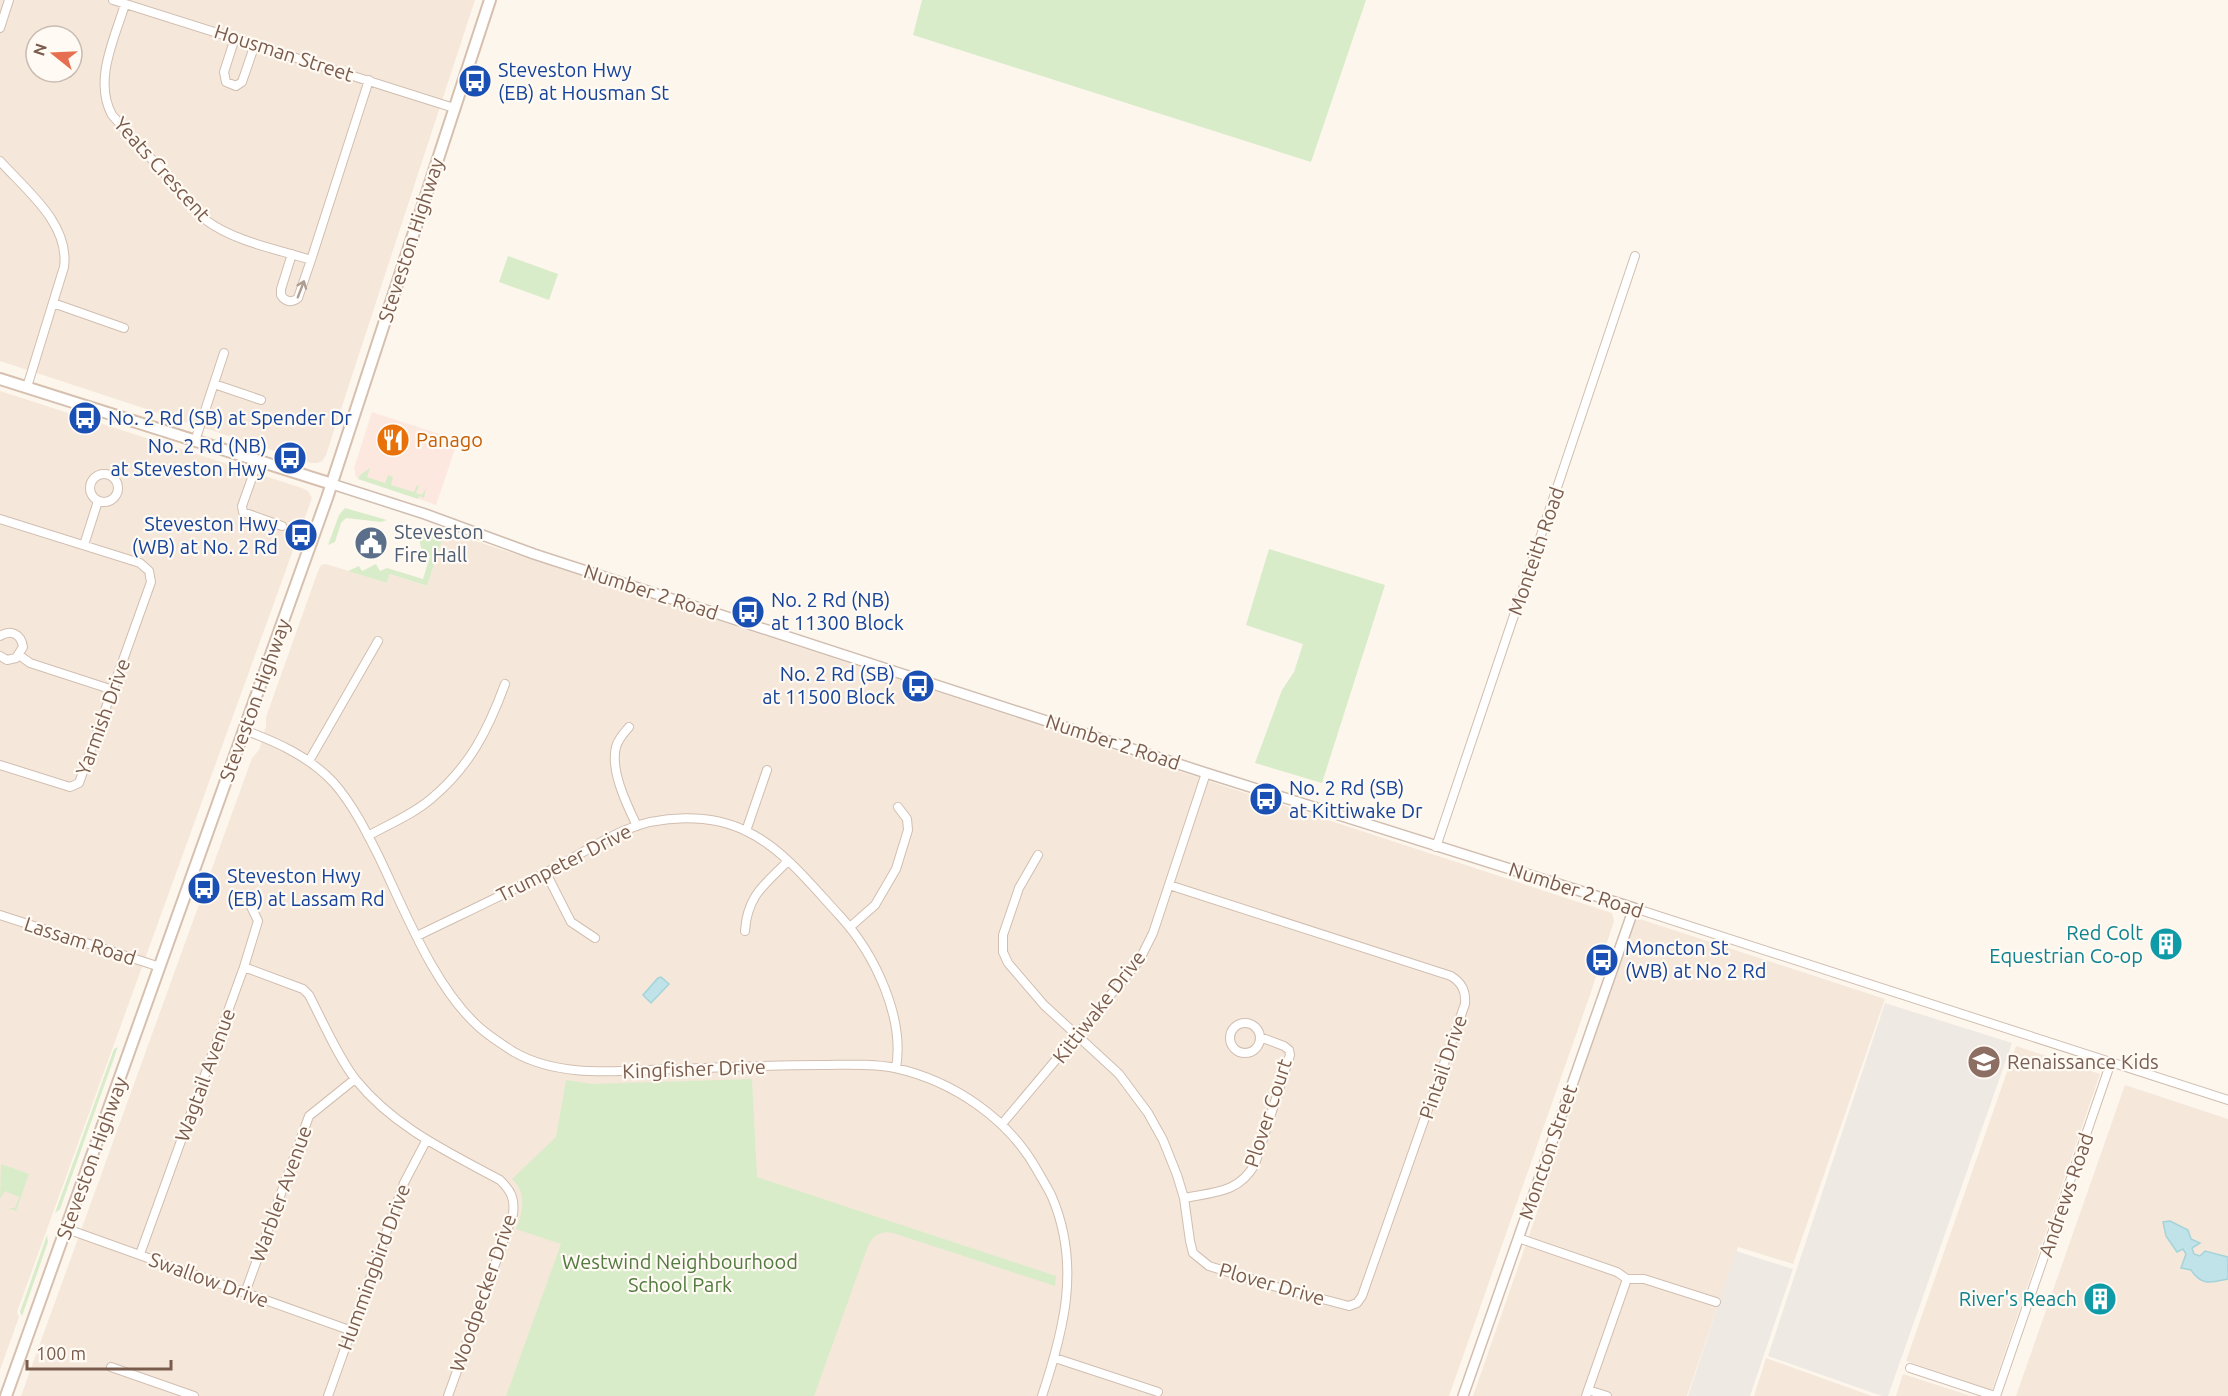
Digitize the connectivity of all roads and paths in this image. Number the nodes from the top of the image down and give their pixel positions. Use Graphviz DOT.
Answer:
graph roads {
  1 [pos="9,0"];
  2 [pos="113,0"];
  3 [pos="490,0"];
  4 [pos="126,4"];
  5 [pos="0,28"];
  6 [pos="235,38"];
  7 [pos="255,44"];
  8 [pos="369,80"];
  9 [pos="454,108"];
  10 [pos="0,160"];
  11 [pos="292,254"];
  12 [pos="1635,256"];
  13 [pos="311,260"];
  14 [pos="53,303"];
  15 [pos="124,328"];
  16 [pos="224,353"];
  17 [pos="0,379"];
  18 [pos="214,384"];
  19 [pos="27,387"];
  20 [pos="261,400"];
  21 [pos="195,441"];
  22 [pos="258,461"];
  23 [pos="332,484"];
  24 [pos="98,501"];
  25 [pos="0,519"];
  26 [pos="282,526"];
  27 [pos="84,545"];
  28 [pos="0,636"];
  29 [pos="378,641"];
  30 [pos="19,655"];
  31 [pos="0,656"];
  32 [pos="505,684"];
  33 [pos="113,690"];
  34 [pos="629,727"];
  35 [pos="244,730"];
  36 [pos="309,762"];
  37 [pos="0,765"];
  38 [pos="767,770"];
  39 [pos="1206,772"];
  40 [pos="898,807"];
  41 [pos="637,826"];
  42 [pos="746,831"];
  43 [pos="368,836"];
  44 [pos="1436,847"];
  45 [pos="1038,855"];
  46 [pos="788,861"];
  47 [pos="546,873"];
  48 [pos="1169,885"];
  49 [pos="246,896"];
  50 [pos="1634,908"];
  51 [pos="0,915"];
  52 [pos="850,927"];
  53 [pos="745,931"];
  54 [pos="417,936"];
  55 [pos="595,938"];
  56 [pos="160,967"];
  57 [pos="244,967"];
  58 [pos="1078,1035"];
  59 [pos="1260,1037"];
  60 [pos="2111,1062"];
  61 [pos="896,1068"];
  62 [pos="355,1079"];
  63 [pos="2228,1100"];
  64 [pos="1002,1124"];
  65 [pos="426,1142"];
  66 [pos="1184,1198"];
  67 [pos="67,1229"];
  68 [pos="1518,1238"];
  69 [pos="140,1254"];
  70 [pos="1627,1279"];
  71 [pos="245,1293"];
  72 [pos="1716,1302"];
  73 [pos="1358,1304"];
  74 [pos="351,1331"];
  75 [pos="1055,1358"];
  76 [pos="111,1367"];
  77 [pos="1910,1368"];
  78 [pos="1158,1392"];
  79 [pos="1587,1393"];
  80 [pos="6,1396"];
  81 [pos="194,1396"];
  82 [pos="328,1396"];
  83 [pos="448,1396"];
  84 [pos="1042,1396"];
  85 [pos="1463,1396"];
  86 [pos="1607,1396"];
  87 [pos="1996,1396"];
  1 -- 5 [label="street"];
  2 -- 4 [label="street, Housman Street"];
  3 -- 9 [label="main road, Steveston Highway"];
  4 -- 6 [label="street, Housman Street"];
  4 -- 11 [label="street, Yeats Crescent"];
  6 -- 7 [label="street, Housman Street"];
  6 -- 7 [label="street"];
  7 -- 8 [label="street, Housman Street"];
  8 -- 9 [label="street, Housman Street"];
  8 -- 13 [label="street"];
  9 -- 23 [label="main road, Steveston Highway"];
  10 -- 14 [label="street"];
  11 -- 13 [label="street, Yeats Crescent"];
  11 -- 13 [label="street, one-way"];
  12 -- 44 [label="street, Monteith Road"];
  14 -- 15 [label="street"];
  14 -- 19 [label="street"];
  16 -- 18 [label="street"];
  17 -- 19 [label="main road, Number 2 Road"];
  18 -- 20 [label="street"];
  18 -- 21 [label="street"];
  19 -- 21 [label="main road, Number 2 Road"];
  21 -- 22 [label="main road, Number 2 Road"];
  22 -- 23 [label="main road, Number 2 Road"];
  22 -- 26 [label="street"];
  23 -- 35 [label="main road, Steveston Highway"];
  23 -- 39 [label="street, Number 2 Road"];
  24 -- 27 [label="street"];
  25 -- 27 [label="street"];
  27 -- 33 [label="street, Yarmish Drive"];
  28 -- 30 [label="street"];
  29 -- 36 [label="street"];
  30 -- 31 [label="street"];
  30 -- 33 [label="street"];
  32 -- 43 [label="street"];
  33 -- 37 [label="street, Yarmish Drive"];
  34 -- 41 [label="street"];
  35 -- 36 [label="street, Kingfisher Drive"];
  35 -- 56 [label="main road, Steveston Highway"];
  36 -- 43 [label="street, Kingfisher Drive"];
  38 -- 42 [label="street"];
  39 -- 44 [label="street, Number 2 Road"];
  39 -- 48 [label="street, Kittiwake Drive"];
  40 -- 52 [label="street"];
  41 -- 42 [label="street, Trumpeter Drive"];
  41 -- 47 [label="street, Trumpeter Drive"];
  42 -- 46 [label="street, Trumpeter Drive"];
  43 -- 54 [label="street, Kingfisher Drive"];
  44 -- 50 [label="street, Number 2 Road"];
  45 -- 58 [label="street, Plover Drive"];
  46 -- 52 [label="street, Trumpeter Drive"];
  46 -- 53 [label="street"];
  47 -- 54 [label="street, Trumpeter Drive"];
  47 -- 55 [label="street"];
  48 -- 58 [label="street, Kittiwake Drive"];
  48 -- 73 [label="street, Pintail Drive"];
  49 -- 57 [label="street, Wagtail Avenue"];
  50 -- 60 [label="street, Number 2 Road"];
  50 -- 68 [label="street, Moncton Street"];
  51 -- 56 [label="street, Lassam Road"];
  52 -- 61 [label="street, Trumpeter Drive"];
  54 -- 61 [label="street, Kingfisher Drive"];
  56 -- 67 [label="main road, Steveston Highway"];
  57 -- 62 [label="street, Woodpecker Drive"];
  57 -- 69 [label="street, Wagtail Avenue"];
  58 -- 64 [label="street, Kittiwake Drive"];
  58 -- 66 [label="street, Plover Drive"];
  59 -- 59 [label="street, Plover Court"];
  59 -- 66 [label="street, Plover Court"];
  60 -- 63 [label="street, Number 2 Road"];
  60 -- 87 [label="street, Andrews Road"];
  61 -- 64 [label="street, Kingfisher Drive"];
  62 -- 65 [label="street, Woodpecker Drive"];
  62 -- 71 [label="street, Warbler Avenue"];
  64 -- 75 [label="street, Kingfisher Drive"];
  65 -- 74 [label="street, Hummingbird Drive"];
  65 -- 83 [label="street, Woodpecker Drive"];
  66 -- 73 [label="street, Plover Drive"];
  67 -- 69 [label="street, Swallow Drive"];
  67 -- 80 [label="main road, Steveston Highway"];
  68 -- 70 [label="street"];
  68 -- 85 [label="street, Moncton Street"];
  69 -- 71 [label="street, Swallow Drive"];
  70 -- 72 [label="street"];
  70 -- 79 [label="street"];
  71 -- 74 [label="street, Swallow Drive"];
  74 -- 82 [label="street, Hummingbird Drive"];
  75 -- 78 [label="street"];
  75 -- 84 [label="street, Kingfisher Drive"];
  76 -- 81 [label="street"];
  77 -- 87 [label="street"];
  79 -- 86 [label="street"];
}
